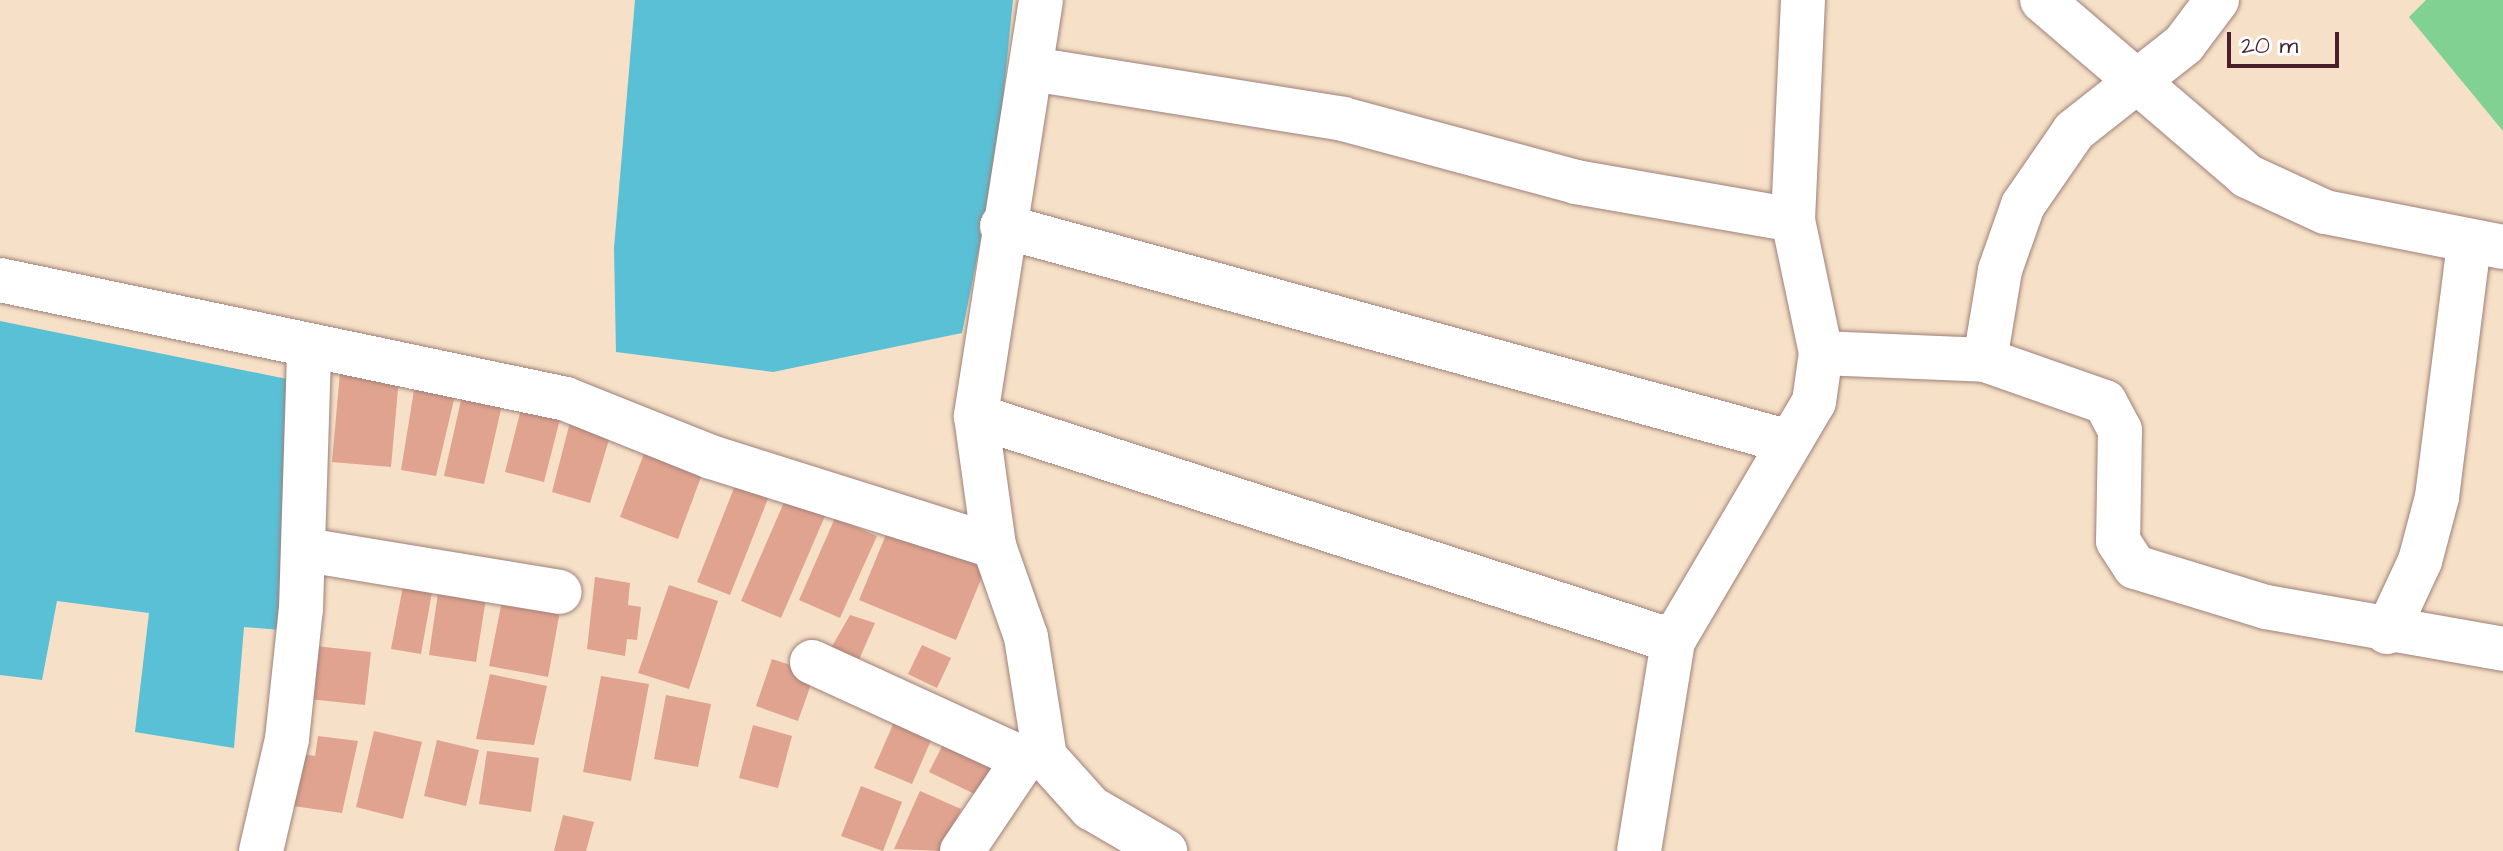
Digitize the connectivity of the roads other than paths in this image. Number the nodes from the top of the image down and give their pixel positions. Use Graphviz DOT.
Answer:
graph roads {
  1 [pos="1041,0"];
  2 [pos="1803,0"];
  3 [pos="2042,0"];
  4 [pos="2217,0"];
  5 [pos="1032,69"];
  6 [pos="2137,81"];
  7 [pos="1793,220"];
  8 [pos="1002,226"];
  9 [pos="2486,244"];
  10 [pos="0,280"];
  11 [pos="309,349"];
  12 [pos="1821,353"];
  13 [pos="1985,360"];
  14 [pos="976,416"];
  15 [pos="1786,441"];
  16 [pos="994,546"];
  17 [pos="306,550"];
  18 [pos="560,592"];
  19 [pos="2387,632"];
  20 [pos="1673,641"];
  21 [pos="2503,649"];
  22 [pos="812,662"];
  23 [pos="1035,758"];
  24 [pos="261,851"];
  25 [pos="962,851"];
  26 [pos="1165,851"];
  27 [pos="1639,851"];
  1 -- 5 [label="street"];
  2 -- 7 [label="street"];
  3 -- 6 [label="street"];
  4 -- 6 [label="street"];
  5 -- 7 [label="street"];
  5 -- 8 [label="street"];
  6 -- 9 [label="street"];
  6 -- 13 [label="street"];
  7 -- 12 [label="street"];
  8 -- 14 [label="street"];
  8 -- 15 [label="street"];
  9 -- 19 [label="street"];
  10 -- 11 [label="street"];
  11 -- 16 [label="street"];
  11 -- 17 [label="street"];
  12 -- 13 [label="street"];
  12 -- 15 [label="street"];
  13 -- 19 [label="street"];
  14 -- 16 [label="street"];
  14 -- 20 [label="street"];
  15 -- 20 [label="street"];
  16 -- 23 [label="street"];
  17 -- 18 [label="street"];
  17 -- 24 [label="street"];
  19 -- 21 [label="street"];
  20 -- 27 [label="street"];
  22 -- 23 [label="street"];
  23 -- 25 [label="street"];
  23 -- 26 [label="street"];
}
